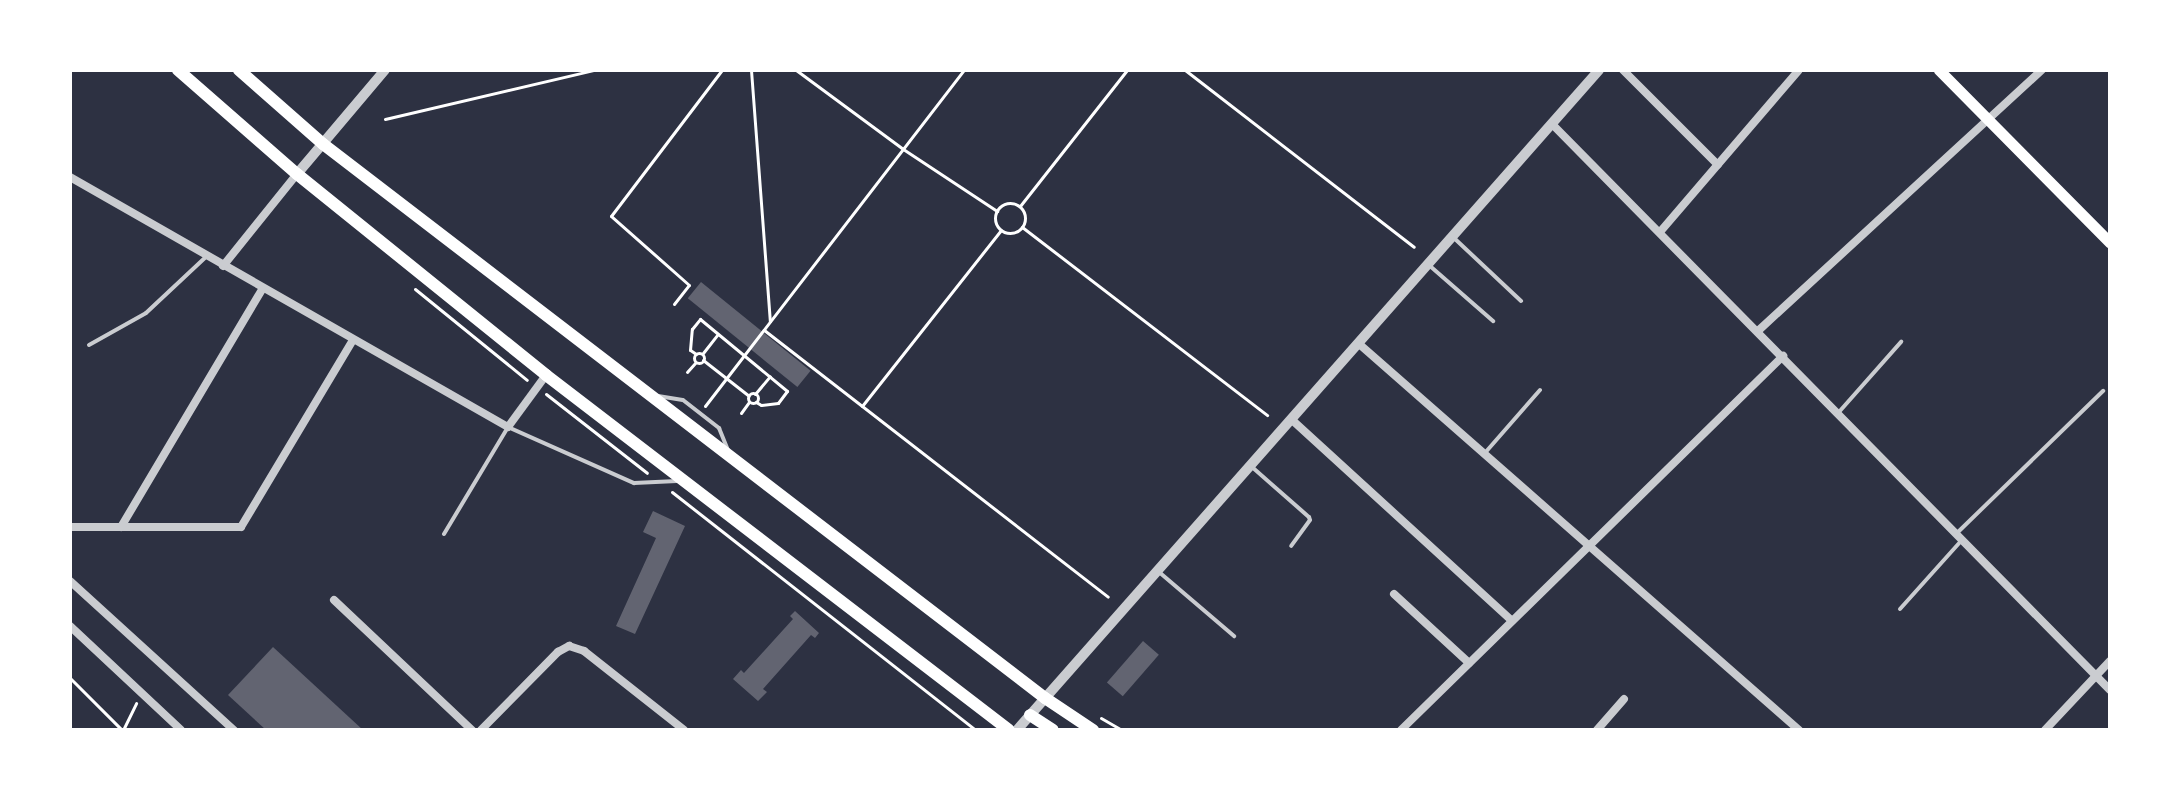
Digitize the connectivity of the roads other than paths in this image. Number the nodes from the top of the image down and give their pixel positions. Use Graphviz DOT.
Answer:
graph roads {
  1 [pos="178,70"];
  2 [pos="239,70"];
  3 [pos="385,70"];
  4 [pos="1599,70"];
  5 [pos="1623,70"];
  6 [pos="1799,70"];
  7 [pos="1939,70"];
  8 [pos="2042,70"];
  9 [pos="1988,119"];
  10 [pos="1552,124"];
  11 [pos="323,144"];
  12 [pos="1718,165"];
  13 [pos="297,174"];
  14 [pos="70,177"];
  15 [pos="1660,232"];
  16 [pos="1453,236"];
  17 [pos="2110,242"];
  18 [pos="207,256"];
  19 [pos="1428,264"];
  20 [pos="223,266"];
  21 [pos="262,290"];
  22 [pos="1521,301"];
  23 [pos="1493,321"];
  24 [pos="1759,330"];
  25 [pos="353,340"];
  26 [pos="1901,342"];
  27 [pos="1358,343"];
  28 [pos="89,345"];
  29 [pos="1783,356"];
  30 [pos="546,375"];
  31 [pos="1540,390"];
  32 [pos="2103,391"];
  33 [pos="650,394"];
  34 [pos="1839,412"];
  35 [pos="1291,419"];
  36 [pos="508,427"];
  37 [pos="1484,454"];
  38 [pos="730,456"];
  39 [pos="1251,465"];
  40 [pos="683,480"];
  41 [pos="70,527"];
  42 [pos="121,527"];
  43 [pos="444,534"];
  44 [pos="1960,536"];
  45 [pos="1291,546"];
  46 [pos="1589,546"];
  47 [pos="1158,571"];
  48 [pos="70,581"];
  49 [pos="1394,594"];
  50 [pos="334,600"];
  51 [pos="1900,609"];
  52 [pos="1512,621"];
  53 [pos="70,626"];
  54 [pos="1234,636"];
  55 [pos="2110,661"];
  56 [pos="1469,663"];
  57 [pos="2096,675"];
  58 [pos="2110,690"];
  59 [pos="1045,698"];
  60 [pos="1624,699"];
  61 [pos="1030,715"];
  62 [pos="181,730"];
  63 [pos="234,730"];
  64 [pos="472,730"];
  65 [pos="481,730"];
  66 [pos="684,730"];
  67 [pos="1009,730"];
  68 [pos="1017,730"];
  69 [pos="1053,730"];
  70 [pos="1093,730"];
  71 [pos="1401,730"];
  72 [pos="1597,730"];
  73 [pos="1799,730"];
  74 [pos="2045,730"];
  1 -- 13 [label="main road"];
  2 -- 11 [label="main road"];
  3 -- 11 [label="street"];
  4 -- 10 [label="street"];
  5 -- 12 [label="street"];
  6 -- 12 [label="street"];
  7 -- 9 [label="main road"];
  8 -- 9 [label="street"];
  9 -- 17 [label="main road"];
  9 -- 24 [label="street"];
  10 -- 15 [label="street"];
  10 -- 16 [label="street"];
  11 -- 13 [label="street"];
  11 -- 33 [label="main road"];
  12 -- 15 [label="street"];
  13 -- 20 [label="street"];
  13 -- 30 [label="main road"];
  14 -- 18 [label="street"];
  15 -- 24 [label="street"];
  16 -- 19 [label="street"];
  16 -- 22 [label="lane"];
  18 -- 20 [label="street"];
  18 -- 28 [label="lane"];
  19 -- 23 [label="lane"];
  19 -- 27 [label="street"];
  20 -- 21 [label="street"];
  21 -- 25 [label="street"];
  21 -- 42 [label="street"];
  24 -- 29 [label="street"];
  25 -- 36 [label="street"];
  25 -- 42 [label="street"];
  26 -- 34 [label="lane"];
  27 -- 35 [label="street"];
  27 -- 37 [label="street"];
  29 -- 34 [label="street"];
  29 -- 46 [label="street"];
  30 -- 36 [label="street"];
  30 -- 40 [label="main road"];
  31 -- 37 [label="lane"];
  32 -- 44 [label="lane"];
  33 -- 38 [label="main road"];
  33 -- 38 [label="lane"];
  34 -- 44 [label="street"];
  35 -- 39 [label="street"];
  35 -- 52 [label="street"];
  36 -- 40 [label="lane"];
  36 -- 43 [label="lane"];
  37 -- 46 [label="street"];
  38 -- 59 [label="main road"];
  39 -- 45 [label="lane"];
  39 -- 47 [label="street"];
  40 -- 67 [label="main road"];
  41 -- 42 [label="street"];
  44 -- 51 [label="lane"];
  44 -- 57 [label="street"];
  46 -- 52 [label="street"];
  46 -- 73 [label="street"];
  47 -- 54 [label="lane"];
  47 -- 59 [label="street"];
  48 -- 63 [label="street"];
  49 -- 56 [label="street"];
  50 -- 64 [label="street"];
  52 -- 56 [label="street"];
  53 -- 62 [label="street"];
  55 -- 57 [label="street"];
  56 -- 71 [label="street"];
  57 -- 58 [label="street"];
  57 -- 74 [label="street"];
  59 -- 61 [label="street"];
  59 -- 70 [label="main road"];
  60 -- 72 [label="street"];
  61 -- 68 [label="street"];
  61 -- 69 [label="main road"];
  65 -- 66 [label="street"];
}
